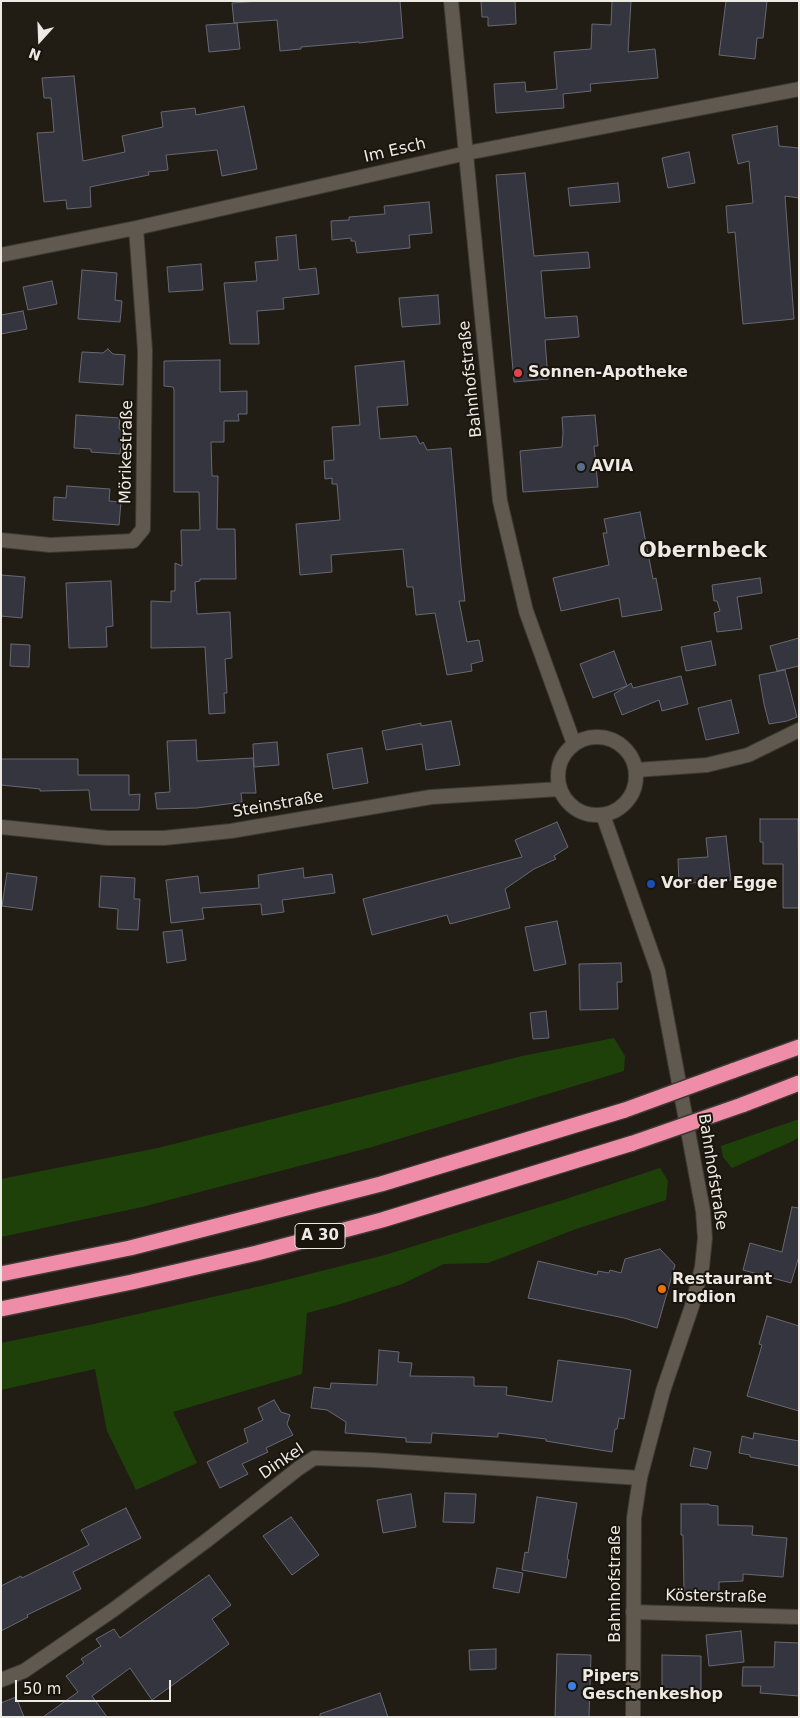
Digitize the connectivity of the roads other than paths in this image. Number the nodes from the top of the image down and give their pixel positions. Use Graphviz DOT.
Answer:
graph roads {
  1 [pos="451,1"];
  2 [pos="799,89"];
  3 [pos="467,153"];
  4 [pos="136,228"];
  5 [pos="1,255"];
  6 [pos="1,540"];
  7 [pos="799,730"];
  8 [pos="574,744"];
  9 [pos="636,770"];
  10 [pos="560,789"];
  11 [pos="603,816"];
  12 [pos="1,827"];
  13 [pos="799,1047"];
  14 [pos="799,1083"];
  15 [pos="1,1274"];
  16 [pos="1,1309"];
  17 [pos="640,1478"];
  18 [pos="633,1612"];
  19 [pos="799,1617"];
  20 [pos="1,1680"];
  21 [pos="633,1717"];
  1 -- 3 [label="street, Bahnhofstraße"];
  2 -- 3 [label="street, Im Esch"];
  3 -- 4 [label="street, Im Esch"];
  3 -- 8 [label="street, Bahnhofstraße"];
  4 -- 5 [label="street, Im Esch"];
  4 -- 6 [label="street, Mörikestraße"];
  7 -- 9 [label="street"];
  8 -- 9 [label="street"];
  8 -- 10 [label="street"];
  9 -- 11 [label="street"];
  10 -- 11 [label="street"];
  10 -- 12 [label="street, Steinstraße"];
  11 -- 17 [label="street, Bahnhofstraße"];
  13 -- 15 [label="highway, A 30, bridge"];
  14 -- 16 [label="highway, A 30, bridge"];
  17 -- 18 [label="street, Bahnhofstraße"];
  17 -- 20 [label="street, Dinkel"];
  18 -- 19 [label="street, Kösterstraße"];
  18 -- 21 [label="street, Bahnhofstraße"];
}
